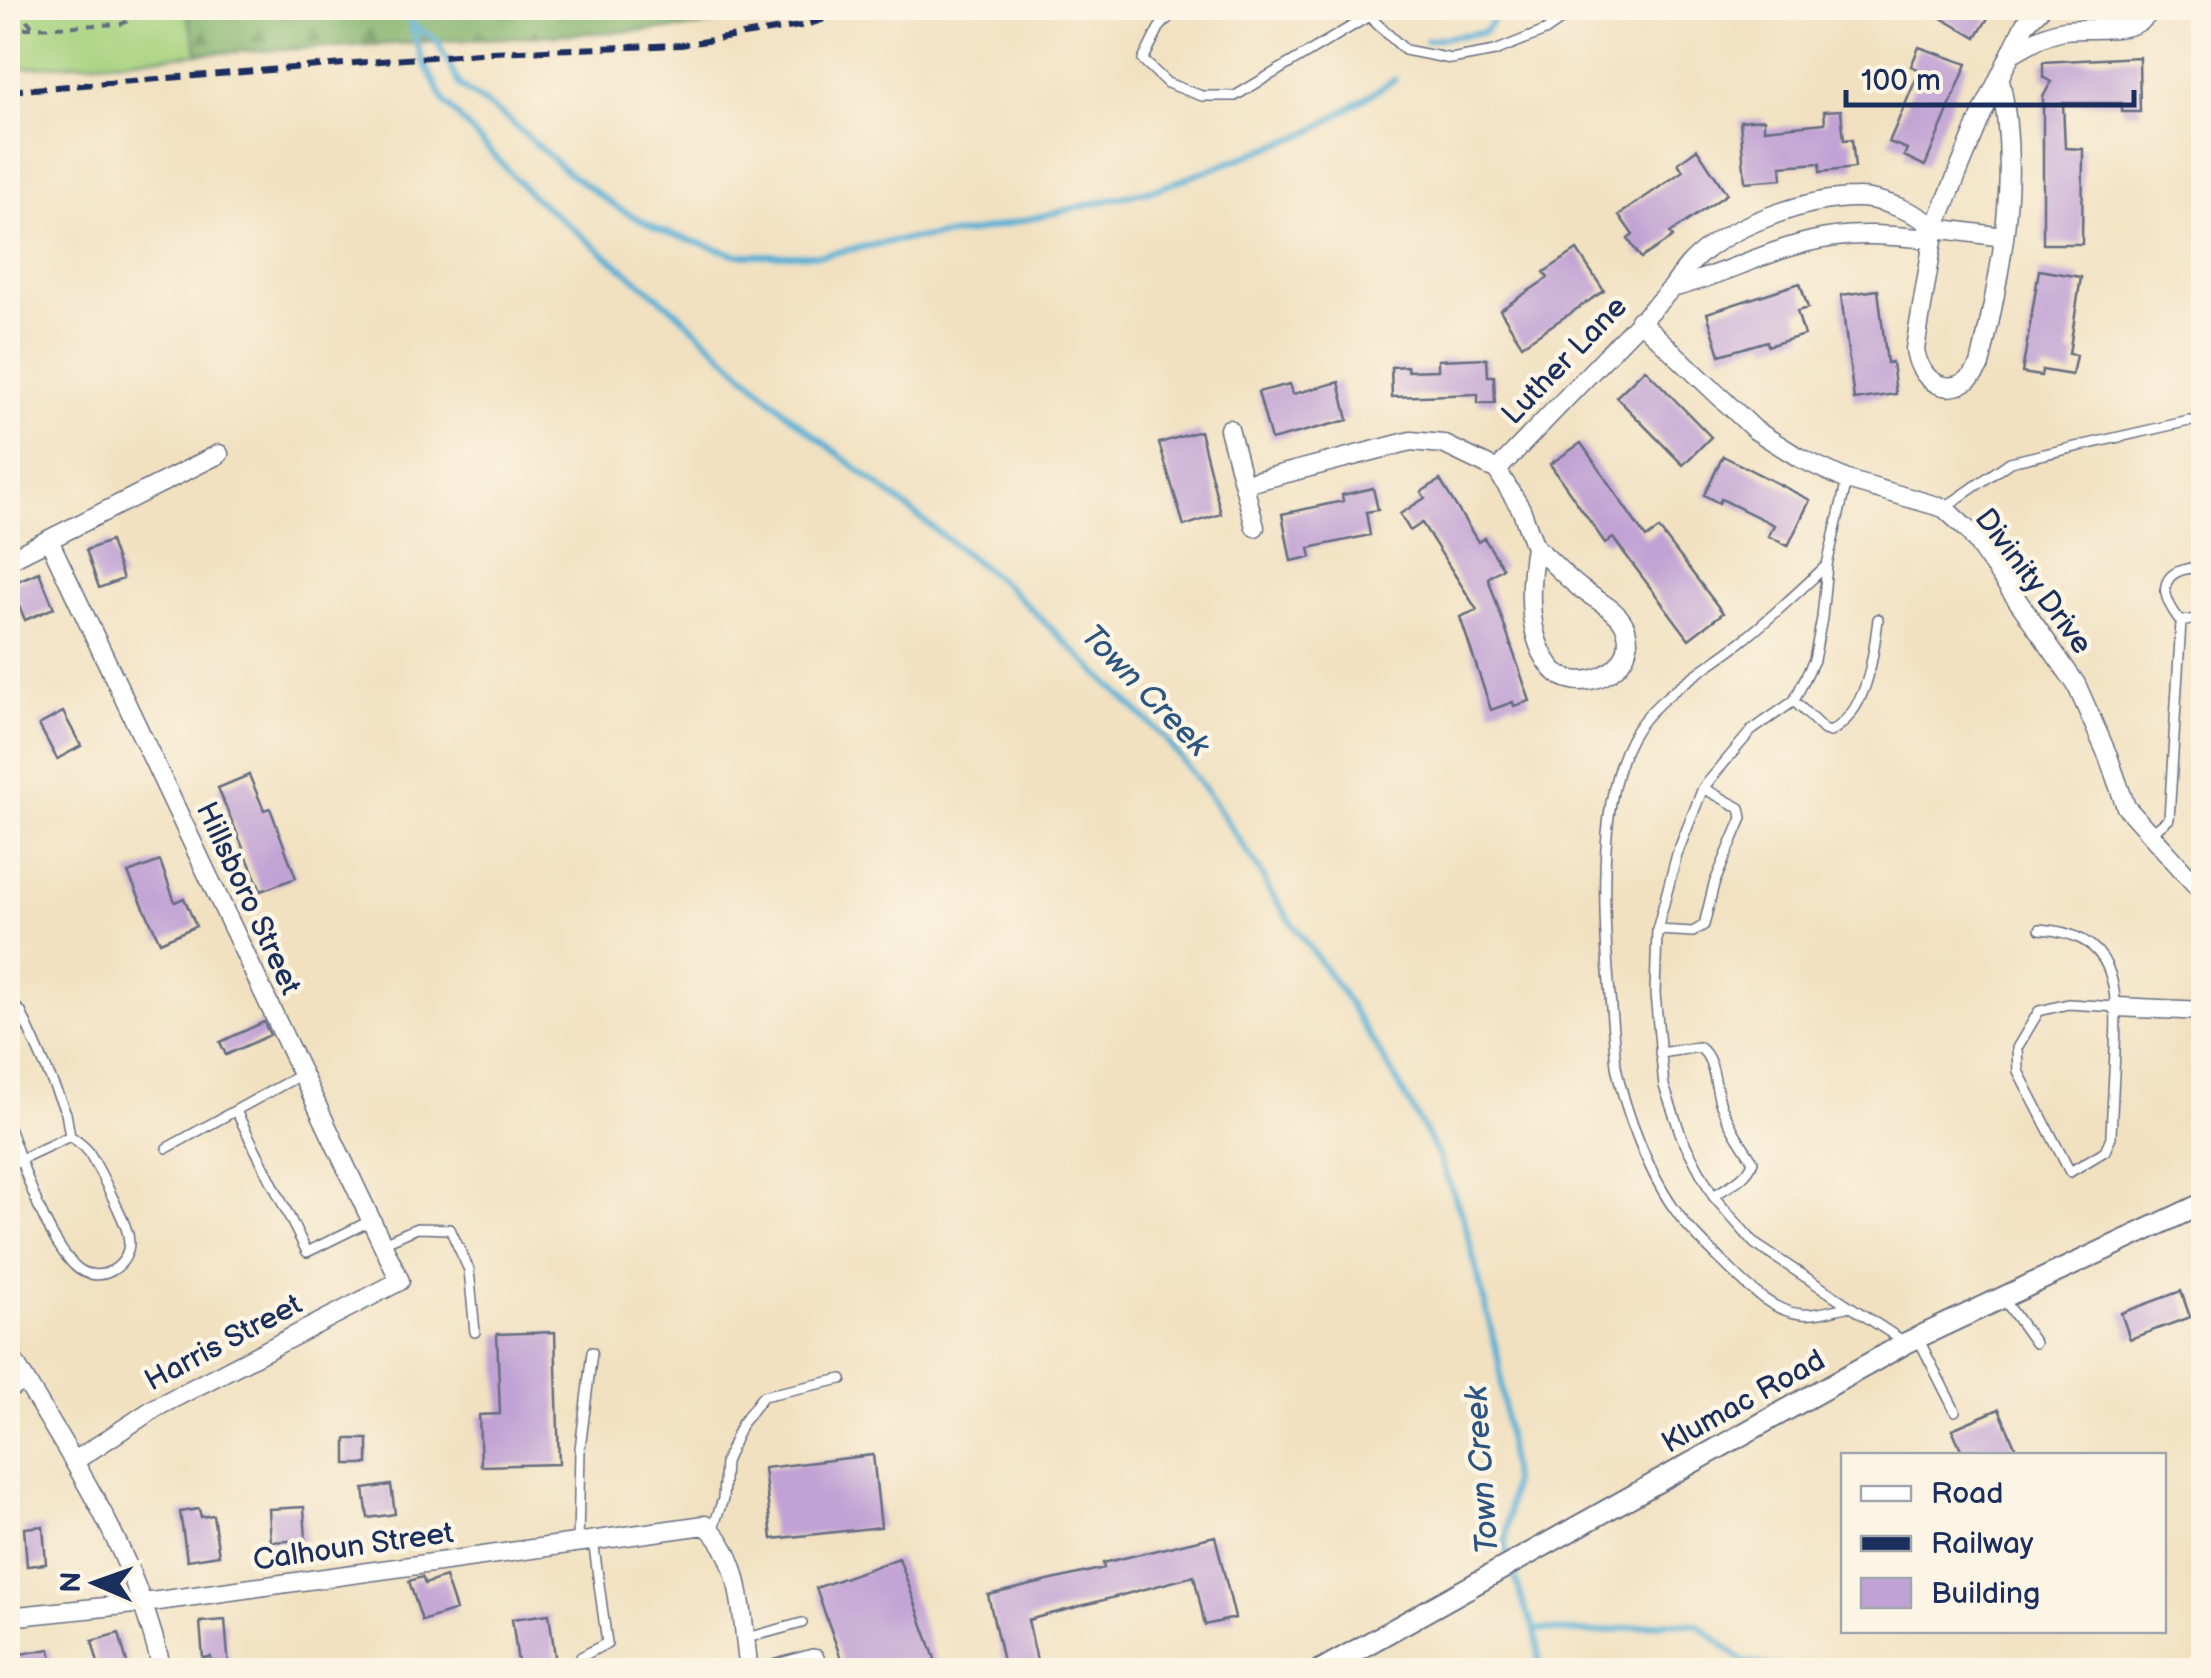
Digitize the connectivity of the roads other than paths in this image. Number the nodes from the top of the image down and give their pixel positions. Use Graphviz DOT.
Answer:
graph roads {
  1 [pos="1178,8"];
  2 [pos="1360,8"];
  3 [pos="1578,8"];
  4 [pos="2042,8"];
  5 [pos="2152,8"];
  6 [pos="1369,16"];
  7 [pos="2014,52"];
  8 [pos="2000,80"];
  9 [pos="1935,228"];
  10 [pos="2004,237"];
  11 [pos="1672,288"];
  12 [pos="1639,320"];
  13 [pos="2204,422"];
  14 [pos="1230,429"];
  15 [pos="219,454"];
  16 [pos="1498,470"];
  17 [pos="1847,480"];
  18 [pos="1244,484"];
  19 [pos="1944,508"];
  20 [pos="1255,527"];
  21 [pos="49,540"];
  22 [pos="1534,548"];
  23 [pos="8,560"];
  24 [pos="1827,565"];
  25 [pos="2204,567"];
  26 [pos="2204,617"];
  27 [pos="1878,619"];
  28 [pos="2181,622"];
  29 [pos="1794,701"];
  30 [pos="1703,788"];
  31 [pos="2148,836"];
  32 [pos="2202,889"];
  33 [pos="2040,929"];
  34 [pos="1658,930"];
  35 [pos="8,1000"];
  36 [pos="2117,1007"];
  37 [pos="2204,1011"];
  38 [pos="1660,1053"];
  39 [pos="302,1074"];
  40 [pos="236,1110"];
  41 [pos="8,1126"];
  42 [pos="70,1136"];
  43 [pos="168,1148"];
  44 [pos="19,1160"];
  45 [pos="8,1165"];
  46 [pos="1713,1196"];
  47 [pos="2204,1204"];
  48 [pos="372,1220"];
  49 [pos="382,1243"];
  50 [pos="400,1280"];
  51 [pos="2003,1298"];
  52 [pos="1847,1306"];
  53 [pos="475,1332"];
  54 [pos="1912,1340"];
  55 [pos="2034,1343"];
  56 [pos="8,1351"];
  57 [pos="592,1352"];
  58 [pos="842,1379"];
  59 [pos="27,1384"];
  60 [pos="8,1394"];
  61 [pos="1955,1411"];
  62 [pos="76,1460"];
  63 [pos="708,1528"];
  64 [pos="586,1541"];
  65 [pos="144,1604"];
  66 [pos="8,1617"];
  67 [pos="802,1623"];
  68 [pos="744,1639"];
  69 [pos="581,1658"];
  70 [pos="162,1670"];
  71 [pos="752,1670"];
  72 [pos="824,1670"];
  73 [pos="1321,1670"];
  1 -- 6 [label="lane"];
  2 -- 6 [label="lane"];
  3 -- 6 [label="lane"];
  4 -- 7 [label="street"];
  5 -- 7 [label="street"];
  7 -- 8 [label="street"];
  8 -- 9 [label="street"];
  8 -- 10 [label="street"];
  9 -- 10 [label="street"];
  9 -- 10 [label="street"];
  9 -- 11 [label="street, Luther Lane"];
  9 -- 11 [label="street, Luther Lane"];
  11 -- 12 [label="street, Luther Lane"];
  12 -- 16 [label="street, Luther Lane"];
  12 -- 17 [label="street, Divinity Drive"];
  13 -- 19 [label="lane"];
  14 -- 18 [label="street"];
  15 -- 21 [label="street"];
  16 -- 18 [label="street"];
  16 -- 22 [label="street"];
  17 -- 19 [label="street, Divinity Drive"];
  17 -- 24 [label="lane"];
  18 -- 20 [label="street"];
  19 -- 31 [label="street, Divinity Drive"];
  21 -- 23 [label="street"];
  21 -- 39 [label="street, Hillsboro Street"];
  22 -- 22 [label="street"];
  24 -- 29 [label="lane"];
  24 -- 52 [label="lane"];
  25 -- 28 [label="lane"];
  26 -- 28 [label="lane"];
  27 -- 29 [label="lane"];
  28 -- 31 [label="lane"];
  29 -- 30 [label="lane"];
  30 -- 34 [label="lane"];
  30 -- 34 [label="lane"];
  31 -- 32 [label="street, Divinity Drive"];
  33 -- 36 [label="lane"];
  34 -- 38 [label="lane"];
  35 -- 42 [label="lane"];
  36 -- 36 [label="lane"];
  36 -- 37 [label="street"];
  38 -- 46 [label="lane"];
  38 -- 46 [label="lane"];
  39 -- 40 [label="lane"];
  39 -- 48 [label="street, Hillsboro Street"];
  40 -- 43 [label="lane"];
  40 -- 48 [label="lane"];
  41 -- 44 [label="lane"];
  42 -- 44 [label="lane"];
  42 -- 44 [label="lane"];
  44 -- 45 [label="lane"];
  46 -- 52 [label="lane"];
  47 -- 51 [label="street, Klumac Road"];
  48 -- 49 [label="street, Hillsboro Street"];
  49 -- 50 [label="street, Hillsboro Street"];
  49 -- 53 [label="lane"];
  50 -- 62 [label="street, Harris Street"];
  51 -- 54 [label="street, Klumac Road"];
  51 -- 55 [label="lane"];
  52 -- 54 [label="lane"];
  54 -- 61 [label="lane"];
  54 -- 73 [label="street, Klumac Road"];
  56 -- 59 [label="street"];
  57 -- 64 [label="lane"];
  58 -- 63 [label="lane"];
  59 -- 60 [label="lane"];
  59 -- 62 [label="street"];
  62 -- 65 [label="street"];
  63 -- 64 [label="street, Calhoun Street"];
  63 -- 68 [label="street"];
  64 -- 65 [label="street, Calhoun Street"];
  64 -- 69 [label="lane"];
  65 -- 66 [label="street, Calhoun Street"];
  65 -- 70 [label="street"];
  67 -- 68 [label="lane"];
  68 -- 71 [label="street"];
  71 -- 72 [label="lane"];
}
